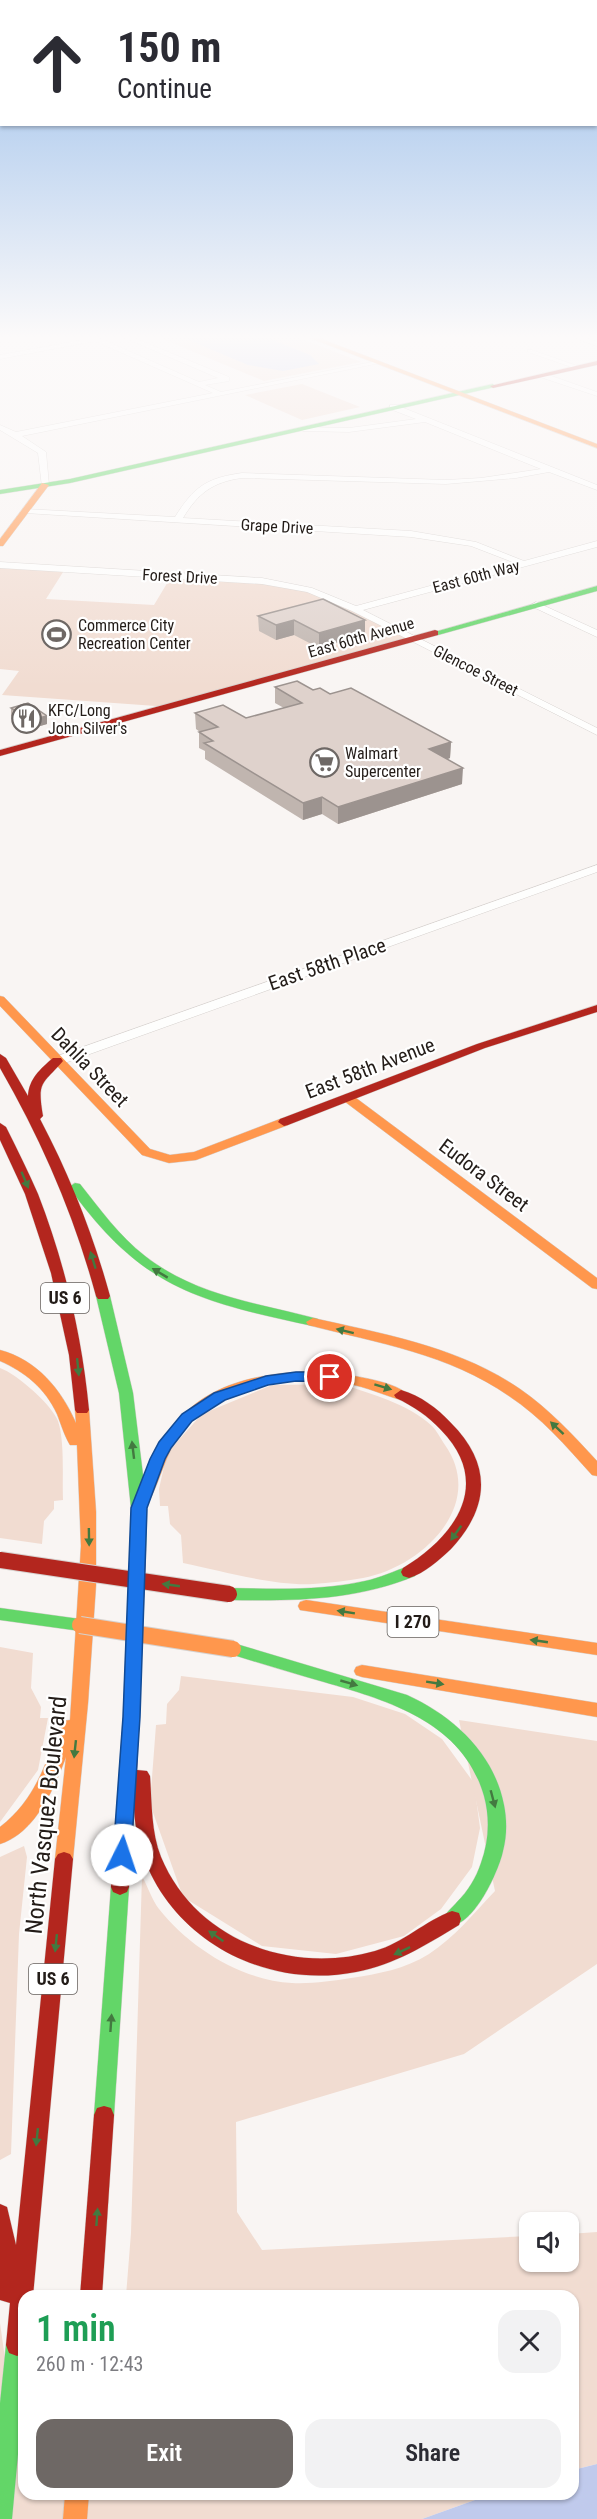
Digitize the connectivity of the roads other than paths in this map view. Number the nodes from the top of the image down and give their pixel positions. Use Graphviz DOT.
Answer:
graph roads {
  1 [pos="42,453"];
  2 [pos="194,453"];
  3 [pos="508,453"];
  4 [pos="550,469"];
  5 [pos="45,485"];
  6 [pos="597,488"];
  7 [pos="0,494"];
  8 [pos="27,508"];
  9 [pos="177,520"];
  10 [pos="0,544"];
  11 [pos="597,544"];
  12 [pos="524,564"];
  13 [pos="0,566"];
  14 [pos="597,588"];
  15 [pos="536,605"];
  16 [pos="355,609"];
  17 [pos="597,634"];
  18 [pos="415,639"];
  19 [pos="134,717"];
  20 [pos="597,732"];
  21 [pos="0,753"];
  22 [pos="0,763"];
  23 [pos="597,868"];
  24 [pos="0,999"];
  25 [pos="597,1008"];
  26 [pos="0,1058"];
  27 [pos="57,1060"];
  28 [pos="348,1098"];
  29 [pos="38,1124"];
  30 [pos="0,1128"];
  31 [pos="156,1157"];
  32 [pos="60,1169"];
  33 [pos="597,1285"];
  34 [pos="0,1354"];
  35 [pos="597,1471"];
  36 [pos="88,1478"];
  37 [pos="139,1508"];
  38 [pos="0,1560"];
  39 [pos="229,1594"];
  40 [pos="0,1614"];
  41 [pos="80,1625"];
  42 [pos="11,1630"];
  43 [pos="233,1649"];
  44 [pos="597,1650"];
  45 [pos="81,1690"];
  46 [pos="597,1710"];
  47 [pos="132,1717"];
  48 [pos="0,1837"];
  49 [pos="0,2214"];
  50 [pos="23,2290"];
  51 [pos="92,2290"];
  52 [pos="18,2336"];
  53 [pos="14,2376"];
  54 [pos="77,2500"];
  55 [pos="0,2519"];
  56 [pos="75,2519"];
  1 -- 5 [label="street"];
  2 -- 5 [label="main road"];
  3 -- 4 [label="street"];
  4 -- 6 [label="street"];
  4 -- 9 [label="street"];
  5 -- 7 [label="main road"];
  5 -- 8 [label="main road"];
  7 -- 8 [label="main road"];
  8 -- 9 [label="street, Grape Drive"];
  8 -- 10 [label="main road"];
  9 -- 12 [label="street, Grape Drive"];
  11 -- 12 [label="street, East 60th Way"];
  12 -- 16 [label="street, East 60th Way"];
  13 -- 16 [label="street, Forest Drive"];
  14 -- 15 [label="main road, East 60th Avenue"];
  15 -- 17 [label="street"];
  15 -- 18 [label="main road, East 60th Avenue"];
  16 -- 18 [label="street, Glencoe Street"];
  18 -- 19 [label="main road, East 60th Avenue"];
  18 -- 20 [label="street, Glencoe Street"];
  19 -- 21 [label="main road, East 60th Avenue"];
  19 -- 22 [label="main road, East 60th Avenue"];
  23 -- 27 [label="street, East 58th Place"];
  24 -- 27 [label="main road, Dahlia Street"];
  25 -- 28 [label="main road, East 58th Avenue"];
  26 -- 29 [label="main road, US 6"];
  27 -- 29 [label="main road"];
  27 -- 31 [label="main road, Dahlia Street"];
  28 -- 31 [label="main road, East 58th Avenue"];
  28 -- 33 [label="main road, Eudora Street"];
  29 -- 32 [label="main road, US 6"];
  30 -- 36 [label="main road, North Vasquez Boulevard / US 6, one-way"];
  35 -- 32 [label="main road, one-way"];
  37 -- 32 [label="main road, US 6, one-way"];
  34 -- 36 [label="main road"];
  36 -- 45 [label="main road, North Vasquez Boulevard / US 6, one-way"];
  37 -- 39 [label="main road, one-way"];
  37 -- 47 [label="main road, US 6"];
  39 -- 38 [label="main road, I 270, one-way, bridge"];
  44 -- 39 [label="main road, I 270, one-way"];
  40 -- 41 [label="main road"];
  41 -- 42 [label="main road"];
  41 -- 43 [label="main road, bridge"];
  43 -- 46 [label="main road, one-way"];
  43 -- 47 [label="main road, one-way"];
  45 -- 48 [label="main road"];
  45 -- 50 [label="main road, North Vasquez Boulevard / US 6, one-way"];
  51 -- 47 [label="main road, US 6, one-way"];
  49 -- 53 [label="main road"];
  52 -- 53 [label="main road, North Vasquez Boulevard / US 6, one-way"];
  53 -- 55 [label="main road, North Vasquez Boulevard / US 6"];
  54 -- 56 [label="main road"];
}
